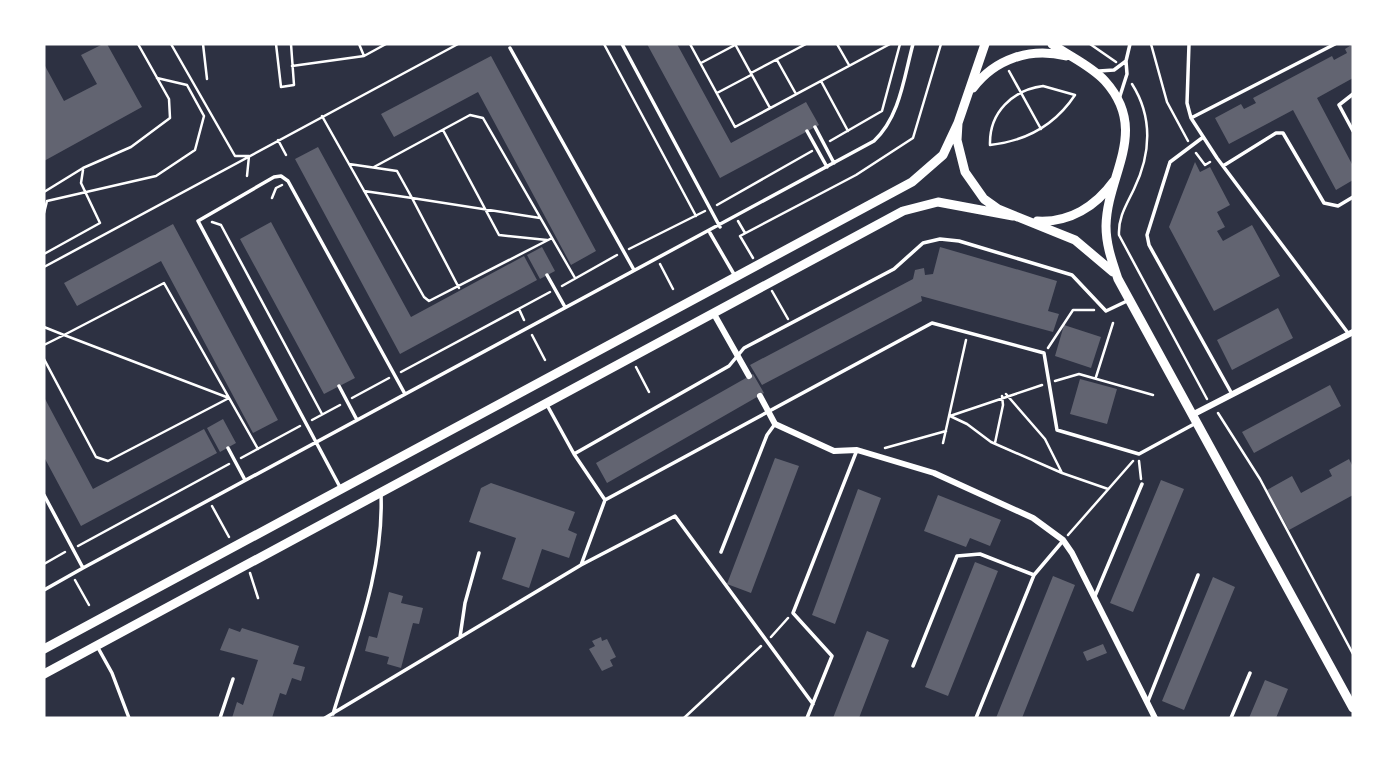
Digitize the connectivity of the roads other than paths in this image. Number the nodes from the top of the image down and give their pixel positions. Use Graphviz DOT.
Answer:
graph roads {
  1 [pos="622,44"];
  2 [pos="912,44"];
  3 [pos="985,44"];
  4 [pos="1052,44"];
  5 [pos="1130,44"];
  6 [pos="1189,44"];
  7 [pos="1335,44"];
  8 [pos="510,48"];
  9 [pos="1071,58"];
  10 [pos="1126,61"];
  11 [pos="1095,71"];
  12 [pos="1353,93"];
  13 [pos="1118,101"];
  14 [pos="962,107"];
  15 [pos="1191,118"];
  16 [pos="958,123"];
  17 [pos="815,127"];
  18 [pos="807,131"];
  19 [pos="1353,131"];
  20 [pos="1202,138"];
  21 [pos="834,163"];
  22 [pos="1121,166"];
  23 [pos="1223,166"];
  24 [pos="827,167"];
  25 [pos="1353,197"];
  26 [pos="1013,216"];
  27 [pos="1029,220"];
  28 [pos="720,227"];
  29 [pos="710,233"];
  30 [pos="634,270"];
  31 [pos="547,275"];
  32 [pos="736,278"];
  33 [pos="1118,279"];
  34 [pos="1129,300"];
  35 [pos="565,308"];
  36 [pos="714,314"];
  37 [pos="1351,333"];
  38 [pos="737,356"];
  39 [pos="749,376"];
  40 [pos="340,386"];
  41 [pos="405,394"];
  42 [pos="1232,394"];
  43 [pos="760,396"];
  44 [pos="547,404"];
  45 [pos="769,412"];
  46 [pos="1194,419"];
  47 [pos="357,420"];
  48 [pos="775,424"];
  49 [pos="315,442"];
  50 [pos="228,448"];
  51 [pos="857,450"];
  52 [pos="574,454"];
  53 [pos="246,480"];
  54 [pos="1142,484"];
  55 [pos="341,490"];
  56 [pos="381,492"];
  57 [pos="44,495"];
  58 [pos="605,500"];
  59 [pos="1063,540"];
  60 [pos="720,552"];
  61 [pos="479,554"];
  62 [pos="581,565"];
  63 [pos="83,568"];
  64 [pos="1034,575"];
  65 [pos="1198,575"];
  66 [pos="44,590"];
  67 [pos="1094,598"];
  68 [pos="460,638"];
  69 [pos="97,646"];
  70 [pos="44,649"];
  71 [pos="913,666"];
  72 [pos="1250,673"];
  73 [pos="44,674"];
  74 [pos="233,679"];
  75 [pos="1147,703"];
  76 [pos="813,704"];
  77 [pos="1353,708"];
  78 [pos="332,717"];
  79 [pos="129,718"];
  80 [pos="220,718"];
  81 [pos="326,718"];
  82 [pos="807,718"];
  83 [pos="976,718"];
  84 [pos="1155,718"];
  85 [pos="1231,718"];
  1 -- 28 [label="lane"];
  2 -- 21 [label="lane"];
  3 -- 14 [label="main road"];
  4 -- 9 [label="main road"];
  5 -- 10 [label="lane"];
  6 -- 15 [label="lane"];
  7 -- 15 [label="lane"];
  8 -- 30 [label="lane"];
  9 -- 11 [label="main road"];
  9 -- 14 [label="main road"];
  10 -- 11 [label="lane"];
  10 -- 13 [label="lane"];
  11 -- 13 [label="main road"];
  12 -- 19 [label="lane"];
  13 -- 22 [label="main road"];
  14 -- 16 [label="main road"];
  15 -- 20 [label="lane"];
  16 -- 26 [label="main road"];
  16 -- 32 [label="main road"];
  17 -- 21 [label="lane"];
  18 -- 24 [label="lane"];
  20 -- 23 [label="lane"];
  20 -- 42 [label="lane"];
  21 -- 24 [label="lane"];
  22 -- 27 [label="main road"];
  22 -- 33 [label="main road"];
  23 -- 25 [label="lane"];
  23 -- 37 [label="lane"];
  24 -- 28 [label="lane"];
  26 -- 27 [label="main road"];
  26 -- 36 [label="main road"];
  27 -- 33 [label="main road"];
  28 -- 29 [label="lane"];
  29 -- 30 [label="lane"];
  29 -- 32 [label="lane"];
  30 -- 35 [label="lane"];
  31 -- 35 [label="lane"];
  32 -- 55 [label="main road"];
  33 -- 34 [label="main road"];
  34 -- 38 [label="lane"];
  34 -- 46 [label="main road"];
  35 -- 41 [label="lane"];
  36 -- 38 [label="street"];
  36 -- 44 [label="main road"];
  37 -- 42 [label="street"];
  38 -- 39 [label="street"];
  38 -- 52 [label="lane"];
  40 -- 47 [label="lane"];
  41 -- 47 [label="lane"];
  41 -- 49 [label="lane"];
  42 -- 46 [label="street"];
  43 -- 45 [label="street"];
  44 -- 52 [label="lane"];
  44 -- 56 [label="main road"];
  45 -- 46 [label="lane"];
  45 -- 48 [label="street"];
  45 -- 58 [label="lane"];
  46 -- 77 [label="main road"];
  47 -- 49 [label="lane"];
  48 -- 51 [label="street"];
  48 -- 60 [label="lane"];
  49 -- 53 [label="lane"];
  49 -- 55 [label="lane"];
  50 -- 53 [label="lane"];
  51 -- 59 [label="street"];
  51 -- 76 [label="lane"];
  52 -- 58 [label="lane"];
  53 -- 63 [label="lane"];
  54 -- 67 [label="lane"];
  55 -- 70 [label="main road"];
  56 -- 69 [label="main road"];
  56 -- 78 [label="lane"];
  57 -- 63 [label="lane"];
  58 -- 62 [label="lane"];
  59 -- 64 [label="lane"];
  59 -- 67 [label="street"];
  61 -- 68 [label="lane"];
  62 -- 68 [label="lane"];
  62 -- 76 [label="lane"];
  63 -- 66 [label="lane"];
  64 -- 71 [label="lane"];
  64 -- 83 [label="lane"];
  65 -- 75 [label="lane"];
  67 -- 75 [label="street"];
  68 -- 78 [label="lane"];
  69 -- 73 [label="main road"];
  69 -- 79 [label="lane"];
  72 -- 85 [label="lane"];
  74 -- 80 [label="lane"];
  75 -- 84 [label="street"];
  76 -- 82 [label="lane"];
  78 -- 81 [label="lane"];
}
